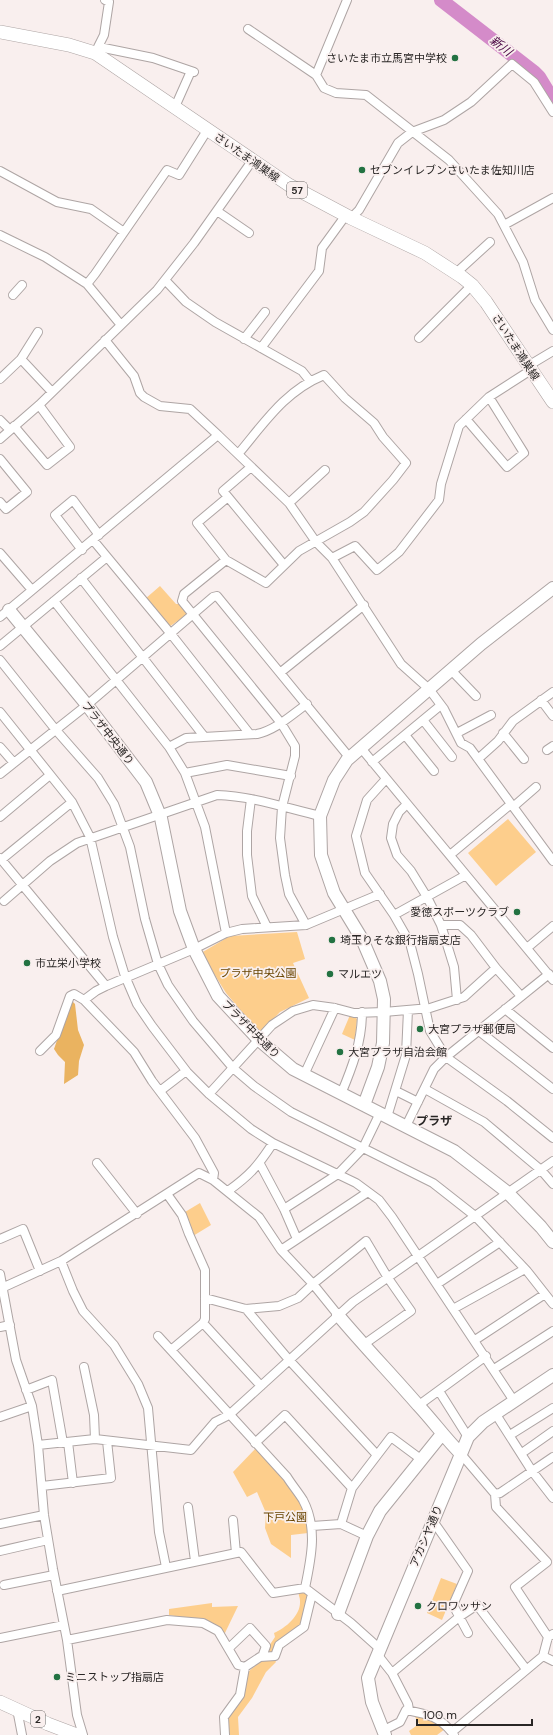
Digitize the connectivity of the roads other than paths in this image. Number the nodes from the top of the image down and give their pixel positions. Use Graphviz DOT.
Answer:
graph roads {
  1 [pos="105,0"];
  2 [pos="346,0"];
  3 [pos="248,29"];
  4 [pos="0,32"];
  5 [pos="97,50"];
  6 [pos="316,75"];
  7 [pos="175,107"];
  8 [pos="553,112"];
  9 [pos="208,129"];
  10 [pos="412,132"];
  11 [pos="252,161"];
  12 [pos="0,171"];
  13 [pos="553,198"];
  14 [pos="217,211"];
  15 [pos="349,217"];
  16 [pos="504,224"];
  17 [pos="124,232"];
  18 [pos="250,233"];
  19 [pos="0,235"];
  20 [pos="490,242"];
  21 [pos="456,273"];
  22 [pos="165,280"];
  23 [pos="87,284"];
  24 [pos="22,285"];
  25 [pos="472,285"];
  26 [pos="13,295"];
  27 [pos="265,312"];
  28 [pos="120,326"];
  29 [pos="553,330"];
  30 [pos="38,332"];
  31 [pos="419,338"];
  32 [pos="244,339"];
  33 [pos="105,340"];
  34 [pos="261,348"];
  35 [pos="553,351"];
  36 [pos="21,359"];
  37 [pos="530,368"];
  38 [pos="0,378"];
  39 [pos="310,381"];
  40 [pos="52,392"];
  41 [pos="489,397"];
  42 [pos="553,402"];
  43 [pos="39,405"];
  44 [pos="466,419"];
  45 [pos="0,420"];
  46 [pos="12,428"];
  47 [pos="218,434"];
  48 [pos="0,439"];
  49 [pos="238,453"];
  50 [pos="0,459"];
  51 [pos="251,467"];
  52 [pos="325,470"];
  53 [pos="228,497"];
  54 [pos="0,502"];
  55 [pos="289,503"];
  56 [pos="96,538"];
  57 [pos="316,542"];
  58 [pos="82,550"];
  59 [pos="0,553"];
  60 [pos="107,557"];
  61 [pos="332,558"];
  62 [pos="226,560"];
  63 [pos="284,565"];
  64 [pos="81,578"];
  65 [pos="553,588"];
  66 [pos="32,590"];
  67 [pos="54,601"];
  68 [pos="364,605"];
  69 [pos="4,614"];
  70 [pos="193,614"];
  71 [pos="23,626"];
  72 [pos="171,634"];
  73 [pos="0,646"];
  74 [pos="142,657"];
  75 [pos="0,660"];
  76 [pos="451,670"];
  77 [pos="281,672"];
  78 [pos="115,679"];
  79 [pos="429,689"];
  80 [pos="553,692"];
  81 [pos="476,696"];
  82 [pos="541,700"];
  83 [pos="307,704"];
  84 [pos="86,705"];
  85 [pos="441,705"];
  86 [pos="0,712"];
  87 [pos="492,715"];
  88 [pos="553,716"];
  89 [pos="423,720"];
  90 [pos="281,723"];
  91 [pos="56,730"];
  92 [pos="249,733"];
  93 [pos="457,733"];
  94 [pos="503,734"];
  95 [pos="405,735"];
  96 [pos="203,736"];
  97 [pos="0,747"];
  98 [pos="169,747"];
  99 [pos="361,748"];
  100 [pos="30,749"];
  101 [pos="349,757"];
  102 [pos="452,757"];
  103 [pos="478,759"];
  104 [pos="524,759"];
  105 [pos="372,762"];
  106 [pos="14,763"];
  107 [pos="434,771"];
  108 [pos="185,773"];
  109 [pos="0,774"];
  110 [pos="50,775"];
  111 [pos="291,776"];
  112 [pos="386,779"];
  113 [pos="536,787"];
  114 [pos="251,799"];
  115 [pos="196,801"];
  116 [pos="72,802"];
  117 [pos="407,804"];
  118 [pos="512,806"];
  119 [pos="282,807"];
  120 [pos="160,814"];
  121 [pos="320,816"];
  122 [pos="0,817"];
  123 [pos="122,827"];
  124 [pos="90,837"];
  125 [pos="550,851"];
  126 [pos="450,855"];
  127 [pos="1,859"];
  128 [pos="553,861"];
  129 [pos="466,875"];
  130 [pos="22,886"];
  131 [pos="380,894"];
  132 [pos="428,897"];
  133 [pos="4,901"];
  134 [pos="344,909"];
  135 [pos="394,915"];
  136 [pos="306,925"];
  137 [pos="441,925"];
  138 [pos="553,926"];
  139 [pos="267,927"];
  140 [pos="226,933"];
  141 [pos="527,948"];
  142 [pos="194,949"];
  143 [pos="158,964"];
  144 [pos="496,968"];
  145 [pos="125,976"];
  146 [pos="551,977"];
  147 [pos="106,986"];
  148 [pos="521,996"];
  149 [pos="84,1000"];
  150 [pos="457,1000"];
  151 [pos="335,1008"];
  152 [pos="424,1008"];
  153 [pos="408,1010"];
  154 [pos="505,1010"];
  155 [pos="362,1012"];
  156 [pos="384,1012"];
  157 [pos="479,1031"];
  158 [pos="259,1040"];
  159 [pos="553,1048"];
  160 [pos="40,1051"];
  161 [pos="446,1057"];
  162 [pos="233,1068"];
  163 [pos="186,1071"];
  164 [pos="304,1075"];
  165 [pos="425,1089"];
  166 [pos="553,1089"];
  167 [pos="160,1091"];
  168 [pos="396,1091"];
  169 [pos="209,1094"];
  170 [pos="341,1094"];
  171 [pos="418,1102"];
  172 [pos="364,1105"];
  173 [pos="383,1115"];
  174 [pos="406,1126"];
  175 [pos="553,1138"];
  176 [pos="273,1143"];
  177 [pos="363,1148"];
  178 [pos="553,1161"];
  179 [pos="97,1162"];
  180 [pos="260,1164"];
  181 [pos="541,1170"];
  182 [pos="338,1174"];
  183 [pos="213,1180"];
  184 [pos="553,1184"];
  185 [pos="228,1191"];
  186 [pos="368,1192"];
  187 [pos="507,1192"];
  188 [pos="167,1194"];
  189 [pos="284,1209"];
  190 [pos="137,1214"];
  191 [pos="475,1216"];
  192 [pos="0,1238"];
  193 [pos="297,1239"];
  194 [pos="500,1242"];
  195 [pos="553,1242"];
  196 [pos="280,1250"];
  197 [pos="418,1257"];
  198 [pos="61,1262"];
  199 [pos="525,1269"];
  200 [pos="40,1270"];
  201 [pos="0,1274"];
  202 [pos="388,1278"];
  203 [pos="313,1284"];
  204 [pos="437,1284"];
  205 [pos="4,1287"];
  206 [pos="545,1294"];
  207 [pos="205,1298"];
  208 [pos="553,1304"];
  209 [pos="246,1309"];
  210 [pos="453,1309"];
  211 [pos="338,1315"];
  212 [pos="203,1323"];
  213 [pos="10,1325"];
  214 [pos="0,1327"];
  215 [pos="553,1331"];
  216 [pos="158,1336"];
  217 [pos="475,1340"];
  218 [pos="363,1345"];
  219 [pos="171,1350"];
  220 [pos="486,1356"];
  221 [pos="290,1361"];
  222 [pos="84,1367"];
  223 [pos="494,1369"];
  224 [pos="553,1375"];
  225 [pos="261,1386"];
  226 [pos="26,1390"];
  227 [pos="439,1391"];
  228 [pos="514,1401"];
  229 [pos="32,1406"];
  230 [pos="419,1406"];
  231 [pos="553,1408"];
  232 [pos="495,1413"];
  233 [pos="229,1415"];
  234 [pos="0,1417"];
  235 [pos="553,1431"];
  236 [pos="442,1434"];
  237 [pos="510,1436"];
  238 [pos="468,1437"];
  239 [pos="95,1439"];
  240 [pos="107,1441"];
  241 [pos="65,1442"];
  242 [pos="255,1443"];
  243 [pos="38,1445"];
  244 [pos="152,1446"];
  245 [pos="522,1453"];
  246 [pos="460,1454"];
  247 [pos="377,1455"];
  248 [pos="553,1457"];
  249 [pos="422,1460"];
  250 [pos="532,1471"];
  251 [pos="73,1483"];
  252 [pos="42,1486"];
  253 [pos="352,1488"];
  254 [pos="495,1494"];
  255 [pos="553,1498"];
  256 [pos="188,1507"];
  257 [pos="44,1515"];
  258 [pos="233,1520"];
  259 [pos="433,1521"];
  260 [pos="0,1524"];
  261 [pos="341,1524"];
  262 [pos="312,1526"];
  263 [pos="367,1536"];
  264 [pos="48,1540"];
  265 [pos="0,1551"];
  266 [pos="236,1553"];
  267 [pos="195,1561"];
  268 [pos="166,1567"];
  269 [pos="54,1575"];
  270 [pos="4,1585"];
  271 [pos="304,1588"];
  272 [pos="57,1591"];
  273 [pos="312,1594"];
  274 [pos="338,1614"];
  275 [pos="459,1617"];
  276 [pos="64,1625"];
  277 [pos="468,1633"];
  278 [pos="550,1635"];
  279 [pos="0,1638"];
  280 [pos="67,1640"];
  281 [pos="229,1648"];
  282 [pos="378,1652"];
  283 [pos="543,1656"];
  284 [pos="262,1657"];
  285 [pos="553,1660"];
  286 [pos="245,1667"];
  287 [pos="526,1669"];
  288 [pos="392,1673"];
  289 [pos="0,1702"];
  290 [pos="17,1709"];
  291 [pos="409,1710"];
  292 [pos="385,1733"];
  293 [pos="453,1733"];
  294 [pos="22,1735"];
  295 [pos="77,1735"];
  296 [pos="83,1735"];
  297 [pos="225,1735"];
  1 -- 5 [label="street"];
  2 -- 6 [label="street"];
  3 -- 6 [label="street"];
  4 -- 5 [label="main road, さいたま鴻巣線 / 57"];
  5 -- 7 [label="main road, さいたま鴻巣線 / 57"];
  5 -- 7 [label="street"];
  6 -- 10 [label="street"];
  7 -- 9 [label="main road, さいたま鴻巣線 / 57"];
  8 -- 10 [label="street"];
  9 -- 11 [label="main road, さいたま鴻巣線 / 57"];
  9 -- 17 [label="street"];
  10 -- 15 [label="street"];
  10 -- 16 [label="street"];
  11 -- 14 [label="street"];
  11 -- 15 [label="main road, さいたま鴻巣線 / 57"];
  12 -- 17 [label="street"];
  13 -- 16 [label="street"];
  14 -- 18 [label="street"];
  14 -- 22 [label="street"];
  15 -- 21 [label="main road, さいたま鴻巣線 / 57"];
  15 -- 34 [label="street"];
  16 -- 29 [label="street"];
  17 -- 23 [label="street"];
  19 -- 23 [label="street"];
  20 -- 21 [label="street"];
  21 -- 25 [label="main road, さいたま鴻巣線 / 57"];
  22 -- 28 [label="street"];
  22 -- 32 [label="street"];
  23 -- 28 [label="street"];
  24 -- 26 [label="street"];
  25 -- 31 [label="street"];
  25 -- 37 [label="main road, さいたま鴻巣線 / 57"];
  27 -- 32 [label="street"];
  28 -- 33 [label="street"];
  30 -- 36 [label="street"];
  32 -- 34 [label="street"];
  33 -- 40 [label="street"];
  33 -- 47 [label="street"];
  34 -- 39 [label="street"];
  35 -- 37 [label="street"];
  36 -- 38 [label="street"];
  36 -- 40 [label="street"];
  37 -- 41 [label="street"];
  37 -- 42 [label="main road, さいたま鴻巣線 / 57"];
  39 -- 49 [label="street"];
  39 -- 57 [label="street"];
  40 -- 43 [label="street"];
  41 -- 44 [label="street"];
  41 -- 44 [label="street"];
  43 -- 46 [label="street"];
  43 -- 46 [label="street"];
  44 -- 61 [label="street"];
  45 -- 46 [label="street"];
  46 -- 48 [label="street"];
  47 -- 49 [label="street"];
  47 -- 56 [label="street"];
  49 -- 51 [label="street"];
  50 -- 54 [label="street"];
  51 -- 53 [label="street"];
  51 -- 55 [label="street"];
  52 -- 55 [label="street"];
  53 -- 62 [label="street"];
  53 -- 63 [label="street"];
  55 -- 57 [label="street"];
  56 -- 58 [label="street"];
  56 -- 58 [label="street"];
  56 -- 60 [label="street"];
  57 -- 61 [label="street"];
  57 -- 63 [label="street"];
  58 -- 66 [label="street"];
  59 -- 66 [label="street"];
  60 -- 64 [label="street"];
  60 -- 72 [label="street"];
  61 -- 68 [label="street"];
  62 -- 63 [label="street"];
  62 -- 70 [label="street"];
  64 -- 67 [label="street"];
  64 -- 74 [label="street"];
  65 -- 76 [label="street"];
  66 -- 69 [label="street"];
  67 -- 71 [label="street"];
  67 -- 78 [label="street"];
  68 -- 77 [label="street"];
  68 -- 79 [label="street"];
  69 -- 71 [label="street, プラザ中央通り"];
  70 -- 72 [label="street"];
  70 -- 77 [label="street"];
  70 -- 90 [label="street"];
  71 -- 73 [label="street"];
  71 -- 84 [label="street, プラザ中央通り"];
  72 -- 74 [label="street"];
  72 -- 92 [label="street"];
  74 -- 78 [label="street"];
  74 -- 96 [label="street"];
  75 -- 91 [label="street"];
  76 -- 79 [label="street"];
  76 -- 81 [label="street"];
  77 -- 83 [label="street"];
  78 -- 84 [label="street"];
  78 -- 98 [label="street"];
  79 -- 85 [label="street"];
  79 -- 99 [label="street"];
  80 -- 82 [label="street"];
  82 -- 88 [label="street"];
  82 -- 94 [label="street"];
  83 -- 90 [label="street"];
  83 -- 101 [label="street"];
  84 -- 91 [label="street"];
  84 -- 120 [label="street, プラザ中央通り"];
  85 -- 89 [label="street"];
  85 -- 93 [label="street"];
  86 -- 100 [label="street"];
  87 -- 93 [label="street"];
  89 -- 95 [label="street"];
  89 -- 102 [label="street"];
  90 -- 92 [label="street"];
  90 -- 111 [label="street"];
  91 -- 100 [label="street"];
  91 -- 123 [label="street"];
  92 -- 96 [label="street"];
  93 -- 103 [label="street"];
  94 -- 103 [label="street"];
  94 -- 104 [label="street"];
  95 -- 105 [label="street"];
  95 -- 107 [label="street"];
  96 -- 98 [label="street"];
  97 -- 106 [label="street"];
  98 -- 108 [label="street"];
  99 -- 101 [label="street"];
  99 -- 105 [label="street"];
  100 -- 106 [label="street"];
  100 -- 110 [label="street"];
  101 -- 121 [label="street"];
  103 -- 118 [label="street"];
  105 -- 112 [label="street"];
  106 -- 109 [label="street"];
  108 -- 111 [label="street"];
  108 -- 115 [label="street"];
  110 -- 116 [label="street"];
  110 -- 122 [label="street"];
  111 -- 119 [label="street"];
  112 -- 117 [label="street"];
  112 -- 131 [label="street"];
  113 -- 118 [label="street"];
  114 -- 115 [label="street"];
  114 -- 119 [label="street"];
  114 -- 139 [label="street"];
  115 -- 120 [label="street"];
  115 -- 140 [label="street"];
  116 -- 124 [label="street"];
  116 -- 127 [label="street"];
  117 -- 126 [label="street"];
  117 -- 132 [label="street"];
  118 -- 125 [label="street"];
  118 -- 126 [label="street"];
  119 -- 121 [label="street"];
  119 -- 136 [label="street"];
  120 -- 123 [label="street"];
  120 -- 142 [label="street, プラザ中央通り"];
  121 -- 134 [label="street"];
  123 -- 124 [label="street"];
  123 -- 143 [label="street"];
  124 -- 130 [label="street"];
  124 -- 145 [label="street"];
  125 -- 128 [label="street"];
  126 -- 129 [label="street"];
  127 -- 130 [label="street"];
  129 -- 132 [label="street"];
  129 -- 141 [label="street"];
  130 -- 133 [label="street"];
  130 -- 147 [label="street"];
  131 -- 134 [label="street"];
  131 -- 135 [label="street"];
  132 -- 135 [label="street"];
  132 -- 137 [label="street"];
  134 -- 136 [label="street"];
  134 -- 156 [label="street"];
  135 -- 152 [label="street"];
  136 -- 139 [label="street"];
  137 -- 144 [label="street"];
  137 -- 150 [label="street"];
  138 -- 141 [label="street"];
  139 -- 140 [label="street"];
  140 -- 142 [label="street"];
  141 -- 146 [label="street"];
  142 -- 143 [label="street"];
  142 -- 158 [label="street, プラザ中央通り"];
  143 -- 145 [label="street"];
  143 -- 162 [label="street"];
  144 -- 148 [label="street"];
  144 -- 150 [label="street"];
  145 -- 147 [label="street"];
  145 -- 163 [label="street"];
  146 -- 148 [label="street"];
  147 -- 149 [label="street"];
  148 -- 154 [label="street"];
  149 -- 160 [label="street"];
  149 -- 167 [label="street"];
  150 -- 152 [label="street"];
  151 -- 155 [label="street"];
  151 -- 158 [label="street"];
  151 -- 164 [label="street"];
  152 -- 153 [label="street"];
  152 -- 161 [label="street"];
  153 -- 156 [label="street"];
  153 -- 168 [label="street"];
  154 -- 157 [label="street"];
  154 -- 159 [label="street"];
  155 -- 156 [label="street"];
  155 -- 170 [label="street"];
  156 -- 172 [label="street"];
  157 -- 161 [label="street"];
  157 -- 166 [label="street"];
  158 -- 162 [label="street"];
  158 -- 164 [label="street, プラザ中央通り"];
  161 -- 165 [label="street"];
  161 -- 175 [label="street"];
  162 -- 169 [label="street"];
  162 -- 177 [label="street"];
  163 -- 167 [label="street"];
  163 -- 169 [label="street"];
  164 -- 170 [label="street, プラザ中央通り"];
  165 -- 171 [label="street"];
  165 -- 181 [label="street"];
  167 -- 183 [label="street"];
  168 -- 171 [label="street"];
  168 -- 173 [label="street"];
  169 -- 176 [label="street"];
  170 -- 172 [label="street, プラザ中央通り"];
  171 -- 174 [label="street"];
  172 -- 173 [label="street, プラザ中央通り"];
  173 -- 174 [label="street, プラザ中央通り"];
  173 -- 177 [label="street"];
  174 -- 187 [label="street, プラザ中央通り"];
  176 -- 180 [label="street"];
  176 -- 182 [label="street"];
  177 -- 182 [label="street"];
  177 -- 191 [label="street"];
  178 -- 181 [label="street"];
  179 -- 190 [label="street"];
  180 -- 185 [label="street"];
  180 -- 189 [label="street"];
  181 -- 184 [label="street"];
  181 -- 187 [label="street"];
  182 -- 186 [label="street"];
  182 -- 189 [label="street"];
  183 -- 185 [label="street"];
  183 -- 188 [label="street"];
  185 -- 196 [label="street"];
  186 -- 193 [label="street"];
  186 -- 197 [label="street"];
  187 -- 191 [label="street"];
  187 -- 195 [label="street, プラザ中央通り"];
  188 -- 190 [label="street"];
  188 -- 207 [label="street"];
  189 -- 193 [label="street"];
  190 -- 198 [label="street"];
  191 -- 194 [label="street"];
  191 -- 197 [label="street"];
  192 -- 200 [label="street"];
  193 -- 196 [label="street"];
  194 -- 199 [label="street"];
  194 -- 204 [label="street"];
  196 -- 203 [label="street"];
  197 -- 202 [label="street"];
  197 -- 204 [label="street"];
  198 -- 200 [label="street"];
  198 -- 244 [label="street"];
  199 -- 206 [label="street"];
  199 -- 210 [label="street"];
  200 -- 205 [label="street"];
  201 -- 205 [label="street"];
  202 -- 203 [label="street"];
  202 -- 211 [label="street"];
  202 -- 218 [label="street"];
  203 -- 209 [label="street"];
  203 -- 211 [label="street"];
  204 -- 210 [label="street"];
  205 -- 213 [label="street"];
  206 -- 208 [label="street"];
  206 -- 217 [label="street"];
  207 -- 209 [label="street"];
  207 -- 212 [label="street"];
  209 -- 221 [label="street"];
  210 -- 217 [label="street"];
  211 -- 218 [label="street"];
  211 -- 221 [label="street"];
  212 -- 219 [label="street"];
  212 -- 225 [label="street"];
  213 -- 214 [label="street"];
  213 -- 226 [label="street"];
  215 -- 223 [label="street"];
  216 -- 219 [label="street"];
  217 -- 220 [label="street"];
  218 -- 230 [label="street"];
  219 -- 233 [label="street"];
  220 -- 223 [label="street"];
  220 -- 227 [label="street"];
  221 -- 225 [label="street"];
  221 -- 247 [label="street"];
  222 -- 239 [label="street"];
  223 -- 228 [label="street"];
  224 -- 228 [label="street, アカシヤ通り"];
  225 -- 233 [label="street"];
  226 -- 229 [label="street"];
  226 -- 241 [label="street"];
  227 -- 230 [label="street"];
  227 -- 238 [label="street"];
  228 -- 232 [label="street, アカシヤ通り"];
  229 -- 234 [label="street"];
  229 -- 243 [label="street"];
  230 -- 236 [label="street"];
  231 -- 237 [label="street"];
  232 -- 237 [label="street"];
  232 -- 238 [label="street, アカシヤ通り"];
  233 -- 242 [label="street"];
  233 -- 244 [label="street"];
  235 -- 245 [label="street"];
  236 -- 246 [label="street"];
  236 -- 249 [label="street"];
  237 -- 245 [label="street"];
  238 -- 246 [label="street, アカシヤ通り"];
  239 -- 240 [label="street"];
  239 -- 241 [label="street"];
  240 -- 244 [label="street"];
  240 -- 251 [label="street"];
  241 -- 243 [label="street"];
  241 -- 251 [label="street"];
  242 -- 253 [label="street"];
  242 -- 262 [label="street"];
  243 -- 252 [label="street"];
  244 -- 268 [label="street"];
  245 -- 250 [label="street"];
  246 -- 254 [label="street"];
  246 -- 259 [label="street, アカシヤ通り"];
  247 -- 249 [label="street"];
  247 -- 253 [label="street"];
  248 -- 250 [label="street"];
  249 -- 263 [label="street"];
  250 -- 254 [label="street"];
  250 -- 255 [label="street"];
  251 -- 252 [label="street"];
  252 -- 257 [label="street"];
  253 -- 261 [label="street"];
  254 -- 278 [label="street"];
  256 -- 267 [label="street"];
  257 -- 260 [label="street"];
  257 -- 264 [label="street"];
  258 -- 266 [label="street"];
  259 -- 275 [label="street"];
  259 -- 282 [label="street, アカシヤ通り"];
  261 -- 262 [label="street"];
  261 -- 263 [label="street"];
  262 -- 271 [label="street"];
  263 -- 274 [label="street"];
  264 -- 265 [label="street"];
  264 -- 269 [label="street"];
  266 -- 267 [label="street"];
  266 -- 271 [label="street"];
  267 -- 268 [label="street"];
  268 -- 272 [label="street"];
  269 -- 270 [label="street"];
  269 -- 272 [label="street"];
  271 -- 273 [label="street"];
  272 -- 276 [label="street"];
  273 -- 274 [label="street"];
  273 -- 284 [label="street"];
  274 -- 282 [label="street"];
  275 -- 277 [label="street"];
  275 -- 287 [label="street"];
  275 -- 288 [label="street"];
  276 -- 279 [label="street"];
  276 -- 280 [label="street"];
  278 -- 283 [label="street"];
  280 -- 281 [label="street"];
  280 -- 296 [label="street"];
  281 -- 284 [label="street"];
  281 -- 286 [label="street"];
  282 -- 288 [label="street"];
  282 -- 292 [label="street, アカシヤ通り"];
  283 -- 285 [label="street"];
  283 -- 287 [label="street"];
  284 -- 286 [label="street"];
  286 -- 297 [label="street"];
  287 -- 293 [label="street"];
  288 -- 291 [label="street"];
  289 -- 290 [label="main road, 2"];
  290 -- 294 [label="street"];
  290 -- 295 [label="main road, 2"];
  291 -- 292 [label="street"];
  291 -- 293 [label="street"];
}
